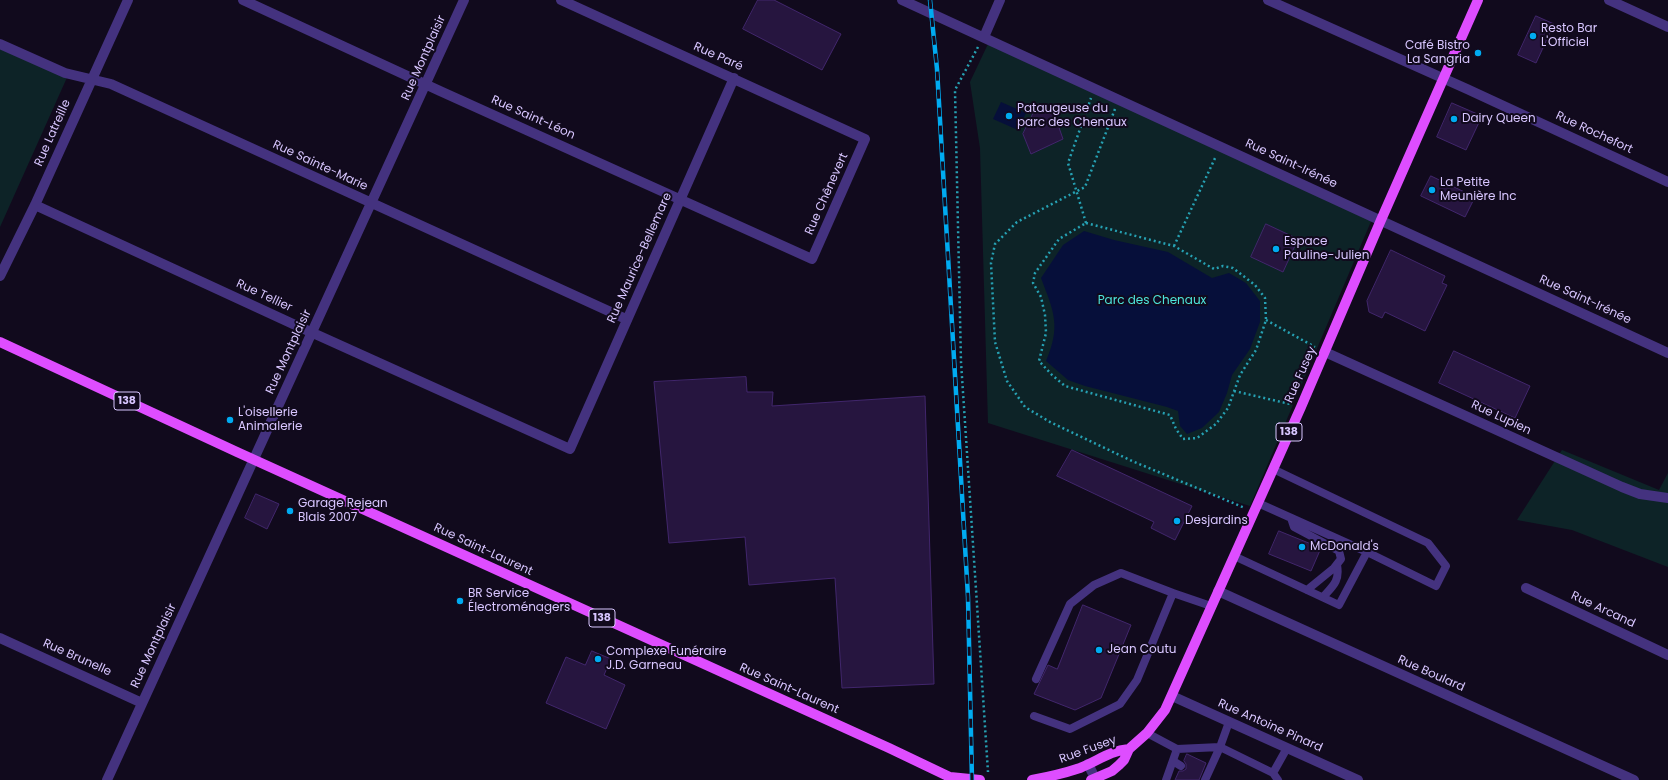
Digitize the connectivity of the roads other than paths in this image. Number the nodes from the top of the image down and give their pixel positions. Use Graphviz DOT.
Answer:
graph roads {
  1 [pos="128,0"];
  2 [pos="243,0"];
  3 [pos="464,0"];
  4 [pos="561,0"];
  5 [pos="902,0"];
  6 [pos="1000,0"];
  7 [pos="1268,0"];
  8 [pos="1478,0"];
  9 [pos="1609,0"];
  10 [pos="1668,27"];
  11 [pos="984,37"];
  12 [pos="0,44"];
  13 [pos="734,78"];
  14 [pos="1443,78"];
  15 [pos="92,80"];
  16 [pos="426,84"];
  17 [pos="865,139"];
  18 [pos="1668,182"];
  19 [pos="680,199"];
  20 [pos="371,204"];
  21 [pos="35,205"];
  22 [pos="1381,220"];
  23 [pos="812,259"];
  24 [pos="0,276"];
  25 [pos="626,319"];
  26 [pos="312,333"];
  27 [pos="0,342"];
  28 [pos="1325,352"];
  29 [pos="1668,353"];
  30 [pos="570,449"];
  31 [pos="254,459"];
  32 [pos="1273,469"];
  33 [pos="1668,498"];
  34 [pos="1256,508"];
  35 [pos="1291,518"];
  36 [pos="1367,552"];
  37 [pos="1234,556"];
  38 [pos="1337,565"];
  39 [pos="1526,588"];
  40 [pos="1307,590"];
  41 [pos="1218,591"];
  42 [pos="1173,593"];
  43 [pos="1322,597"];
  44 [pos="1211,606"];
  45 [pos="0,638"];
  46 [pos="1668,655"];
  47 [pos="1036,679"];
  48 [pos="1172,696"];
  49 [pos="142,703"];
  50 [pos="1034,716"];
  51 [pos="1229,722"];
  52 [pos="1148,733"];
  53 [pos="1220,747"];
  54 [pos="1287,748"];
  55 [pos="1129,749"];
  56 [pos="1177,749"];
  57 [pos="1173,761"];
  58 [pos="1088,764"];
  59 [pos="1181,766"];
  60 [pos="1612,776"];
  61 [pos="1275,777"];
  62 [pos="953,778"];
  63 [pos="1094,779"];
  64 [pos="1203,779"];
  65 [pos="107,780"];
  66 [pos="980,780"];
  67 [pos="1032,780"];
  68 [pos="1166,780"];
  69 [pos="1358,780"];
  70 [pos="1634,780"];
  1 -- 15 [label="street, Rue Latreille"];
  2 -- 16 [label="street, Rue Saint-Léon"];
  3 -- 16 [label="street, Rue Montplaisir"];
  4 -- 13 [label="street, Rue Paré"];
  5 -- 11 [label="street, Rue Saint-Irénée"];
  6 -- 11 [label="street"];
  7 -- 14 [label="street, Rue Rochefort"];
  8 -- 14 [label="main road, Rue Fusey / 138"];
  9 -- 10 [label="street"];
  11 -- 22 [label="street, Rue Saint-Irénée"];
  12 -- 15 [label="street, Rue Sainte-Marie"];
  13 -- 17 [label="street, Rue Paré"];
  13 -- 19 [label="street, Rue Maurice-Bellemare"];
  14 -- 18 [label="street, Rue Rochefort"];
  14 -- 22 [label="main road, Rue Fusey / 138"];
  15 -- 20 [label="street, Rue Sainte-Marie"];
  15 -- 21 [label="street, Rue Latreille"];
  16 -- 19 [label="street, Rue Saint-Léon"];
  16 -- 20 [label="street, Rue Montplaisir"];
  17 -- 23 [label="street, Rue Chênevert"];
  19 -- 23 [label="street, Rue Saint-Léon"];
  19 -- 25 [label="street, Rue Maurice-Bellemare"];
  20 -- 25 [label="street, Rue Sainte-Marie"];
  20 -- 26 [label="street, Rue Montplaisir"];
  21 -- 24 [label="street, Rue Latreille"];
  21 -- 26 [label="street, Rue Tellier"];
  22 -- 28 [label="main road, Rue Fusey / 138"];
  22 -- 29 [label="street, Rue Saint-Irénée"];
  25 -- 30 [label="street, Rue Maurice-Bellemare"];
  26 -- 30 [label="street, Rue Tellier"];
  26 -- 31 [label="street, Rue Montplaisir"];
  27 -- 31 [label="main road, Rue Saint-Laurent / 138"];
  28 -- 32 [label="main road, Rue Fusey / 138"];
  28 -- 33 [label="street, Rue Lupien"];
  31 -- 49 [label="street, Rue Montplaisir"];
  31 -- 62 [label="main road, Rue Saint-Laurent / 138"];
  32 -- 34 [label="main road, Rue Fusey / 138"];
  32 -- 36 [label="lane"];
  34 -- 35 [label="lane"];
  34 -- 37 [label="main road, Rue Fusey / 138"];
  35 -- 36 [label="lane"];
  35 -- 38 [label="lane"];
  36 -- 43 [label="lane"];
  37 -- 40 [label="lane"];
  37 -- 41 [label="main road, Rue Fusey / 138"];
  38 -- 40 [label="lane"];
  38 -- 43 [label="lane"];
  39 -- 46 [label="street, Rue Arcand"];
  40 -- 43 [label="lane"];
  41 -- 44 [label="main road, Rue Fusey / 138"];
  41 -- 60 [label="street, Rue Boulard"];
  42 -- 44 [label="lane"];
  42 -- 47 [label="lane"];
  42 -- 50 [label="lane"];
  44 -- 48 [label="main road, Rue Fusey / 138"];
  45 -- 49 [label="street, Rue Brunelle"];
  48 -- 51 [label="street, Rue Antoine Pinard"];
  48 -- 52 [label="main road, Rue Fusey / 138"];
  49 -- 65 [label="street, Rue Montplaisir"];
  51 -- 53 [label="lane"];
  51 -- 54 [label="street, Rue Antoine Pinard"];
  52 -- 55 [label="main road, Rue Fusey / 138"];
  52 -- 56 [label="lane"];
  53 -- 56 [label="lane"];
  53 -- 61 [label="lane"];
  53 -- 64 [label="lane"];
  54 -- 61 [label="lane"];
  54 -- 69 [label="street, Rue Antoine Pinard"];
  55 -- 58 [label="main road, Rue Fusey / 138"];
  55 -- 63 [label="main road, Rue Fusey / 138"];
  56 -- 57 [label="lane"];
  57 -- 59 [label="lane"];
  57 -- 68 [label="lane"];
  58 -- 63 [label="street"];
  58 -- 67 [label="main road, Rue Fusey / 138"];
  60 -- 70 [label="street, Rue Boulard"];
  62 -- 66 [label="main road, 138"];
}
